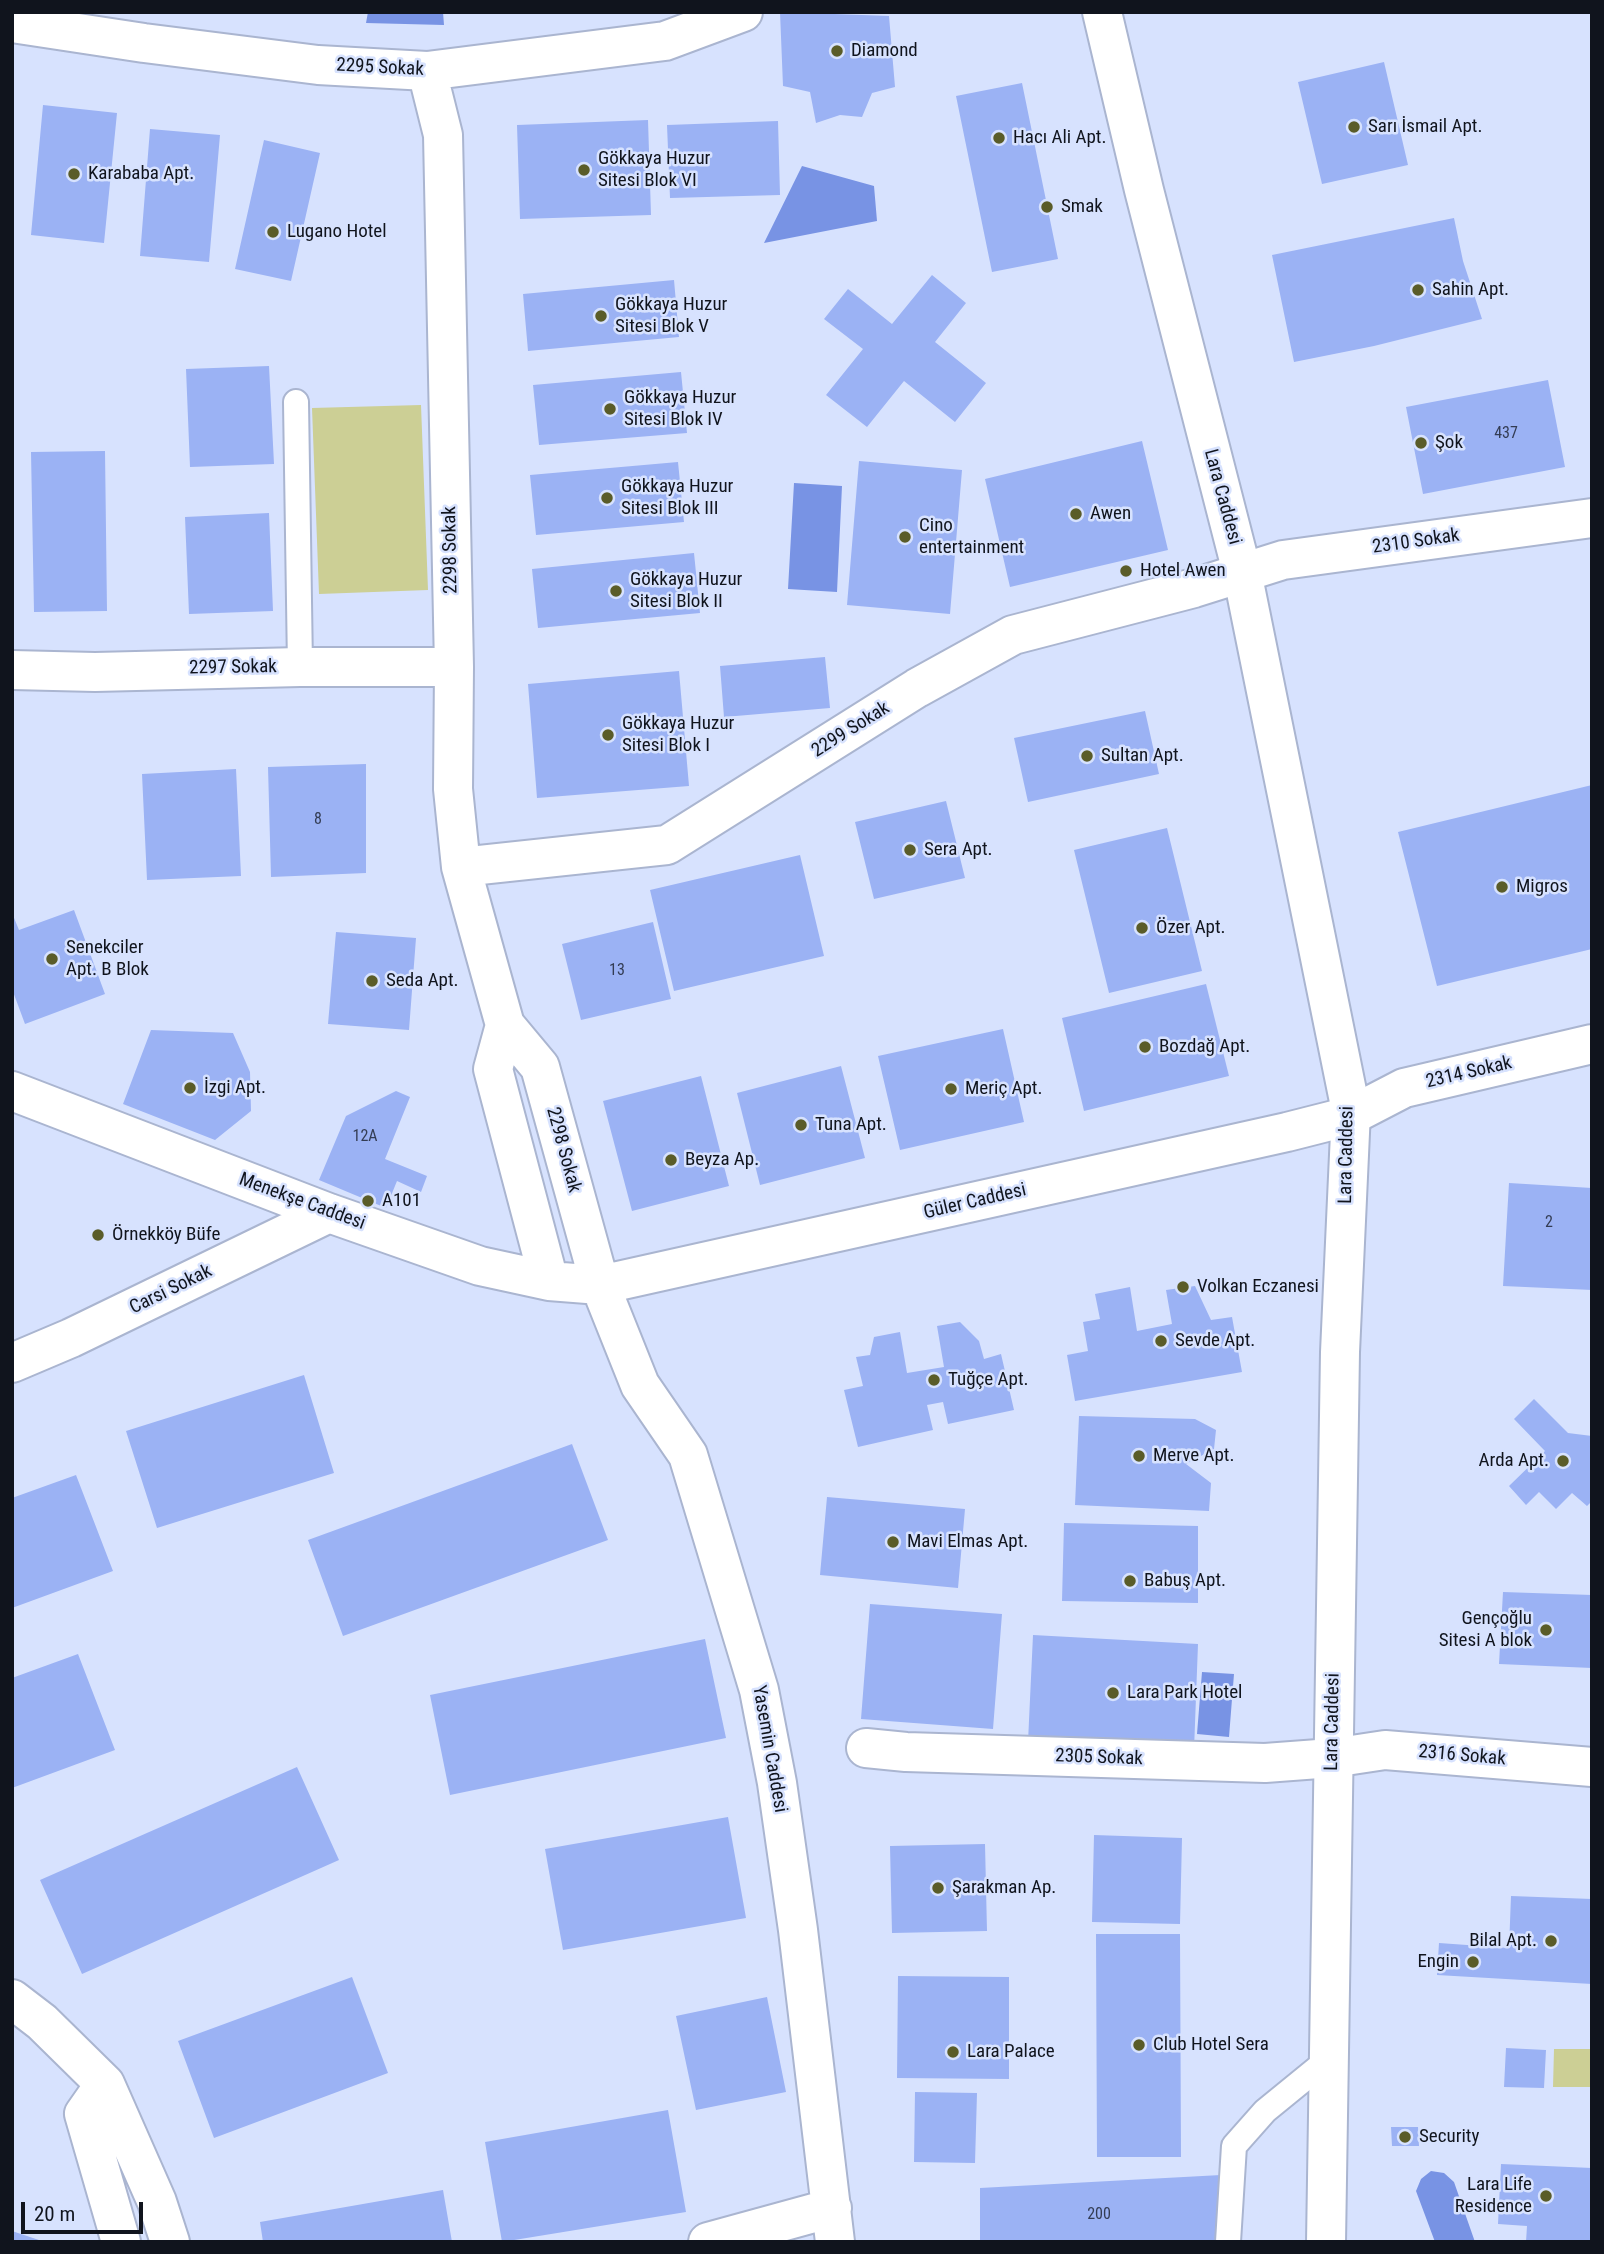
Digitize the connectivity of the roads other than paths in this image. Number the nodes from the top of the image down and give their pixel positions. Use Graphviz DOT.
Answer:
graph roads {
  1 [pos="743,12"];
  2 [pos="1102,12"];
  3 [pos="12,23"];
  4 [pos="427,71"];
  5 [pos="296,402"];
  6 [pos="1592,517"];
  7 [pos="1242,572"];
  8 [pos="300,667"];
  9 [pos="454,667"];
  10 [pos="12,670"];
  11 [pos="461,867"];
  12 [pos="505,1025"];
  13 [pos="1592,1044"];
  14 [pos="12,1091"];
  15 [pos="1350,1116"];
  16 [pos="329,1213"];
  17 [pos="549,1281"];
  18 [pos="600,1285"];
  19 [pos="12,1362"];
  20 [pos="866,1748"];
  21 [pos="1332,1758"];
  22 [pos="1592,1767"];
  23 [pos="12,1999"];
  24 [pos="1330,2058"];
  25 [pos="105,2084"];
  26 [pos="834,2225"];
  27 [pos="121,2242"];
  28 [pos="170,2242"];
  29 [pos="708,2242"];
  30 [pos="1228,2242"];
  31 [pos="1326,2242"];
  1 -- 4 [label="street, 2295 Sokak"];
  2 -- 7 [label="street, Lara Caddesi"];
  3 -- 4 [label="street, 2295 Sokak"];
  4 -- 9 [label="street, 2298 Sokak"];
  5 -- 8 [label="lane"];
  6 -- 7 [label="street, 2310 Sokak"];
  7 -- 11 [label="street, 2299 Sokak"];
  7 -- 15 [label="street, Lara Caddesi"];
  8 -- 9 [label="street, 2297 Sokak"];
  8 -- 10 [label="street, 2297 Sokak"];
  9 -- 11 [label="street, 2298 Sokak"];
  11 -- 12 [label="street, 2298 Sokak"];
  12 -- 17 [label="street"];
  12 -- 18 [label="street, 2298 Sokak"];
  13 -- 15 [label="street, 2314 Sokak"];
  14 -- 16 [label="street, Menekşe Caddesi"];
  15 -- 18 [label="street, Güler Caddesi"];
  15 -- 21 [label="street, Lara Caddesi"];
  16 -- 17 [label="street, Menekşe Caddesi"];
  16 -- 19 [label="street, Carsi Sokak"];
  17 -- 18 [label="street, Menekşe Caddesi"];
  18 -- 26 [label="street, Yasemin Caddesi"];
  20 -- 21 [label="street, 2305 Sokak"];
  21 -- 22 [label="street, 2316 Sokak"];
  21 -- 24 [label="street, Lara Caddesi"];
  23 -- 25 [label="street"];
  24 -- 30 [label="lane"];
  24 -- 31 [label="street, Lara Caddesi"];
  25 -- 27 [label="street"];
  25 -- 28 [label="street"];
  26 -- 29 [label="street"];
}
